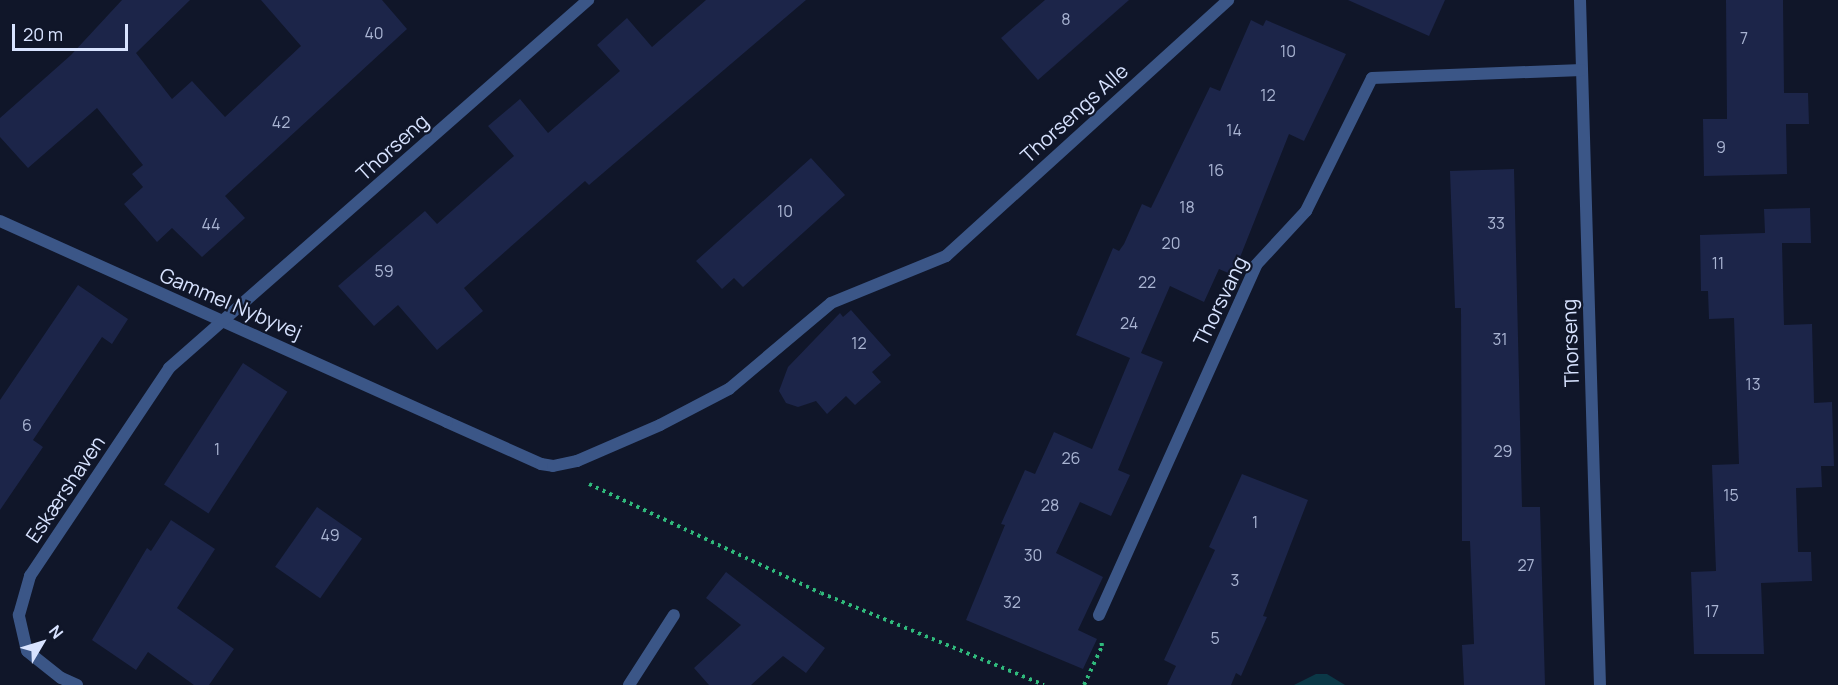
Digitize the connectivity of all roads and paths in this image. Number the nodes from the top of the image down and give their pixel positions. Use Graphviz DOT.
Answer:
graph roads {
  1 [pos="588,0"];
  2 [pos="1228,0"];
  3 [pos="1580,0"];
  4 [pos="1582,70"];
  5 [pos="0,221"];
  6 [pos="223,323"];
  7 [pos="563,466"];
  8 [pos="674,615"];
  9 [pos="1099,615"];
  10 [pos="1102,646"];
  11 [pos="77,685"];
  12 [pos="629,685"];
  13 [pos="1044,685"];
  14 [pos="1084,685"];
  15 [pos="1600,685"];
  1 -- 6 [label="street, Thorseng"];
  2 -- 7 [label="street, Thorsengs Alle"];
  3 -- 4 [label="street, Thorseng"];
  4 -- 9 [label="street, Thorsvang"];
  4 -- 15 [label="street, Thorseng"];
  5 -- 6 [label="street, Gammel Nybyvej"];
  6 -- 7 [label="street, Gammel Nybyvej"];
  6 -- 11 [label="street, Eskærshaven"];
  7 -- 13 [label="path"];
  8 -- 12 [label="street"];
  10 -- 14 [label="path"];
}
